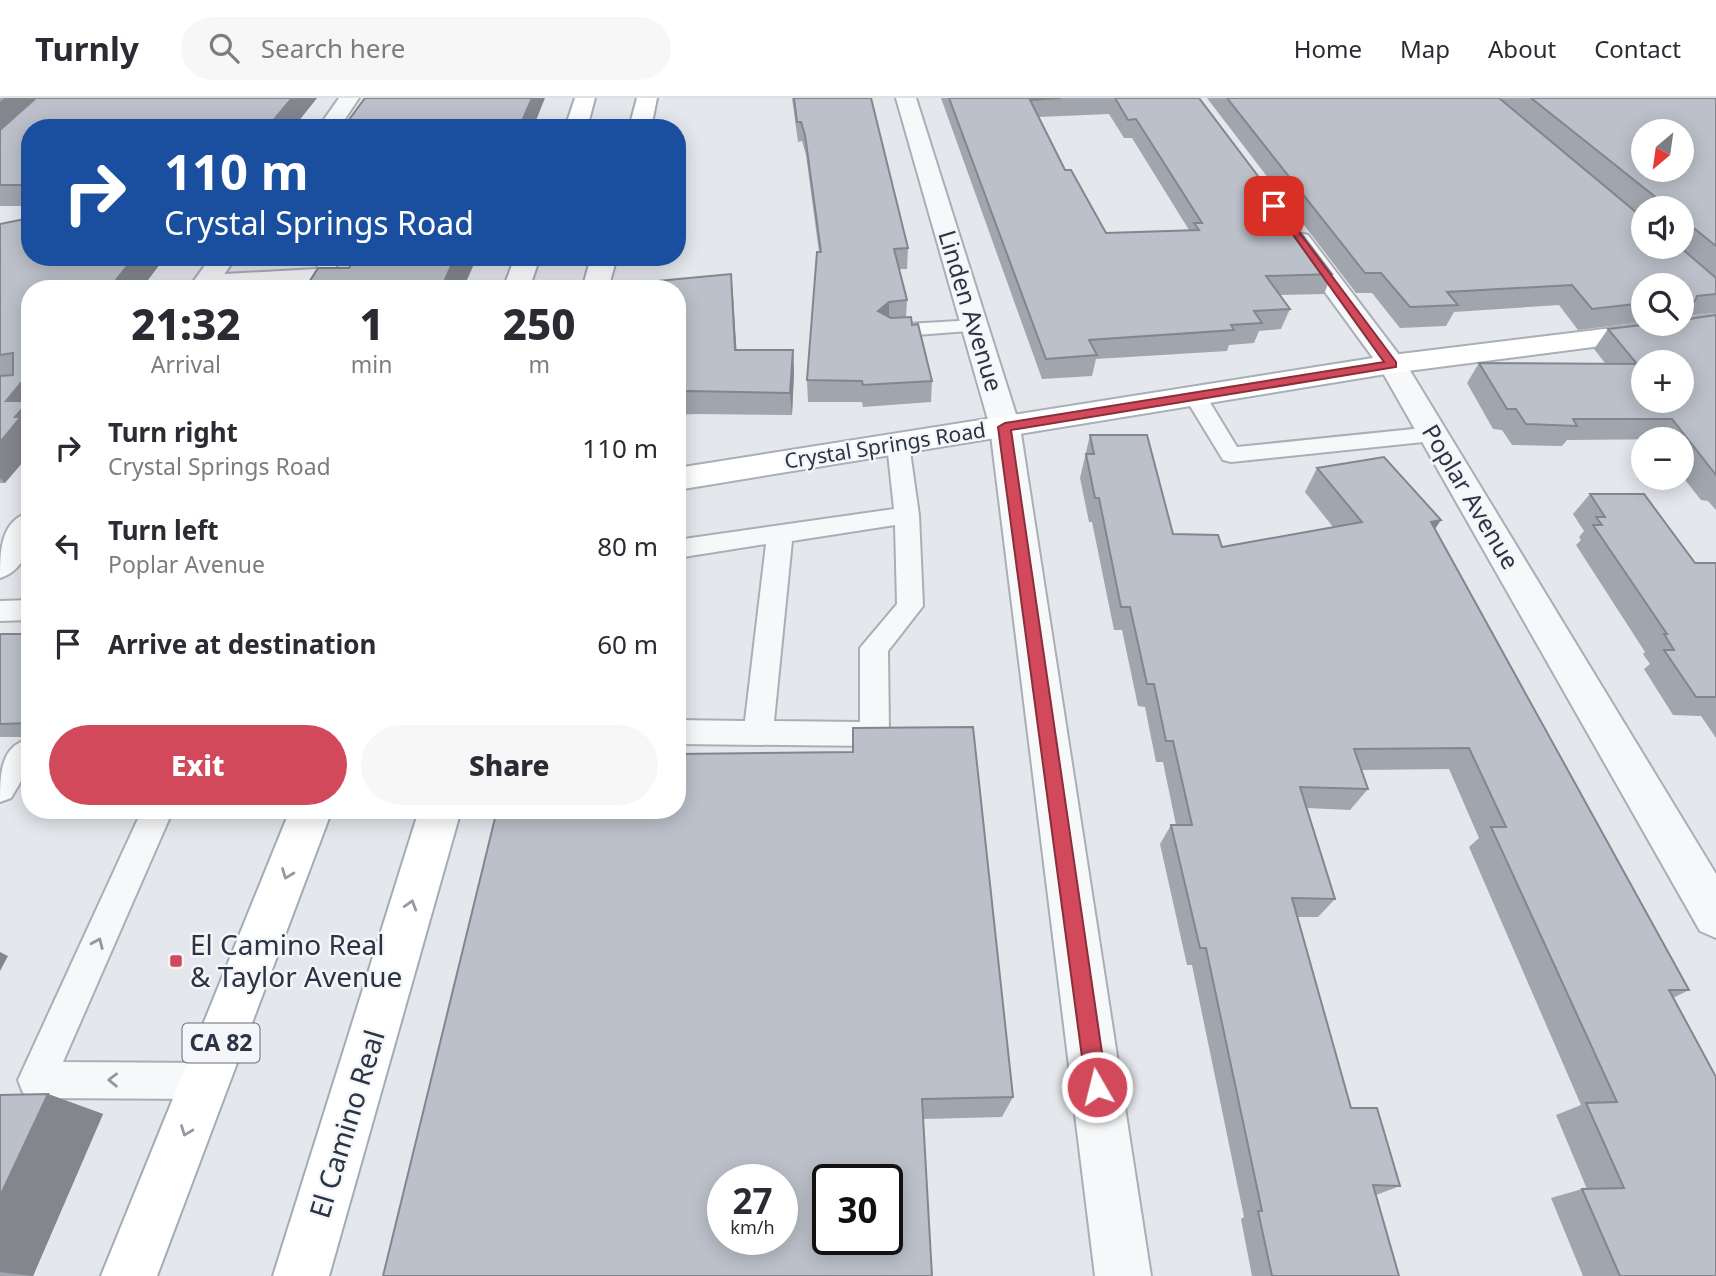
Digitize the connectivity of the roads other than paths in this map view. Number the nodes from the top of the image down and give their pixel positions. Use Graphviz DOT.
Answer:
graph roads {
  1 [pos="349,98"];
  2 [pos="585,98"];
  3 [pos="647,98"];
  4 [pos="905,98"];
  5 [pos="334,119"];
  6 [pos="579,119"];
  7 [pos="642,119"];
  8 [pos="1282,217"];
  9 [pos="327,266"];
  10 [pos="258,280"];
  11 [pos="1716,323"];
  12 [pos="975,326"];
  13 [pos="890,331"];
  14 [pos="1392,364"];
  15 [pos="1195,396"];
  16 [pos="1005,427"];
  17 [pos="1433,434"];
  18 [pos="898,444"];
  19 [pos="686,478"];
  20 [pos="907,515"];
  21 [pos="780,534"];
  22 [pos="21,536"];
  23 [pos="686,548"];
  24 [pos="0,565"];
  25 [pos="21,610"];
  26 [pos="0,611"];
  27 [pos="686,732"];
  28 [pos="758,732"];
  29 [pos="21,754"];
  30 [pos="0,789"];
  31 [pos="154,819"];
  32 [pos="308,819"];
  33 [pos="437,819"];
  34 [pos="1716,916"];
  35 [pos="206,1080"];
  36 [pos="129,1276"];
  37 [pos="301,1276"];
  38 [pos="1123,1276"];
  1 -- 5 [label="street"];
  2 -- 6 [label="main road"];
  3 -- 7 [label="main road"];
  4 -- 12 [label="street, Linden Avenue"];
  8 -- 14 [label="street, Poplar Avenue"];
  9 -- 10 [label="lane"];
  11 -- 14 [label="main road, Crystal Springs Road"];
  12 -- 13 [label="lane"];
  12 -- 16 [label="street, Linden Avenue"];
  14 -- 15 [label="main road, Crystal Springs Road"];
  14 -- 17 [label="street, Poplar Avenue"];
  15 -- 16 [label="main road, Crystal Springs Road"];
  15 -- 17 [label="lane"];
  16 -- 18 [label="main road, Crystal Springs Road"];
  16 -- 38 [label="street, Linden Avenue"];
  17 -- 34 [label="street, Poplar Avenue"];
  18 -- 19 [label="main road, Crystal Springs Road"];
  18 -- 20 [label="lane"];
  20 -- 21 [label="lane"];
  20 -- 28 [label="lane"];
  21 -- 23 [label="lane"];
  21 -- 28 [label="lane"];
  22 -- 24 [label="street"];
  25 -- 26 [label="lane"];
  27 -- 28 [label="lane"];
  29 -- 30 [label="lane"];
  35 -- 31 [label="lane, one-way"];
  32 -- 35 [label="main road, CA 82, one-way"];
  37 -- 33 [label="main road, El Camino Real, one-way"];
  35 -- 36 [label="main road, CA 82, one-way"];
}
